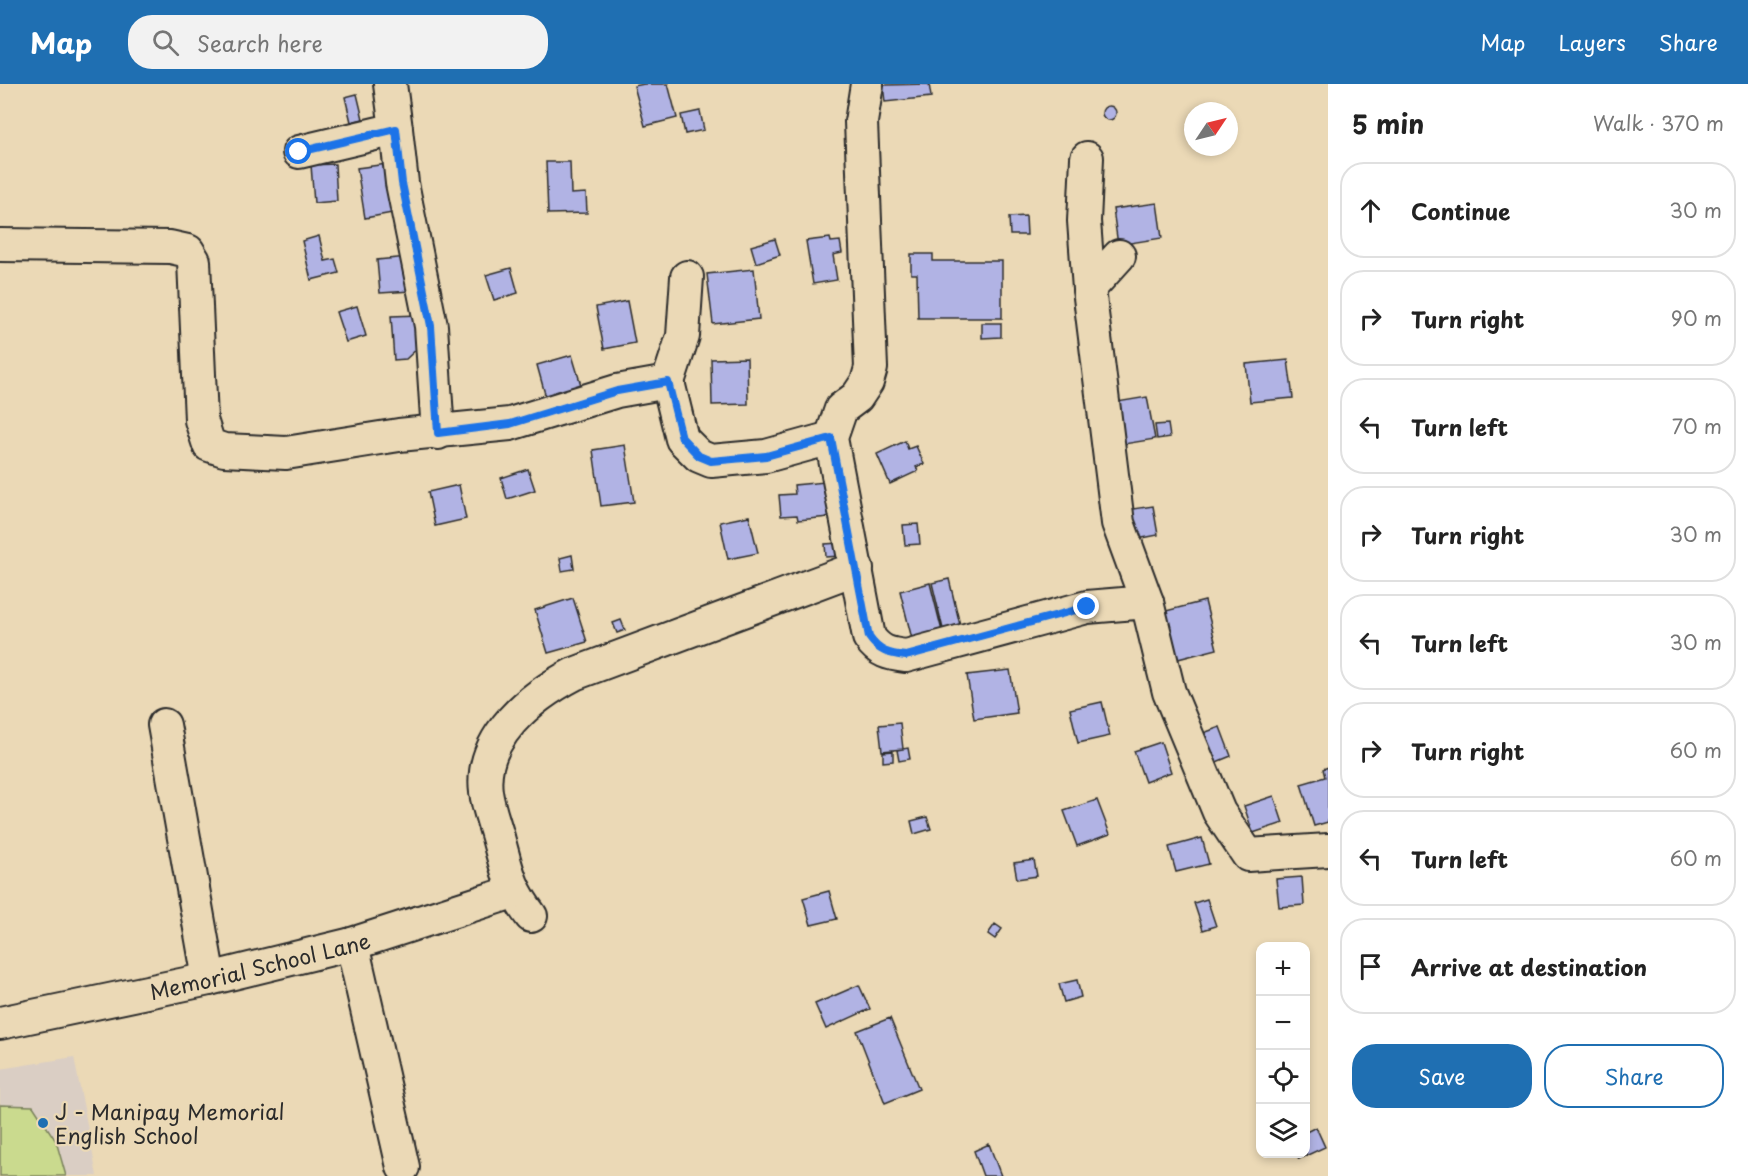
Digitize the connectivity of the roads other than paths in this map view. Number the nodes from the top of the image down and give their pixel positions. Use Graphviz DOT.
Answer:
graph roads {
  1 [pos="390,84"];
  2 [pos="867,84"];
  3 [pos="396,129"];
  4 [pos="299,152"];
  5 [pos="1087,158"];
  6 [pos="0,245"];
  7 [pos="1119,256"];
  8 [pos="687,277"];
  9 [pos="1089,289"];
  10 [pos="668,382"];
  11 [pos="438,433"];
  12 [pos="831,438"];
  13 [pos="857,568"];
  14 [pos="1147,602"];
  15 [pos="164,725"];
  16 [pos="1328,850"];
  17 [pos="352,944"];
  18 [pos="209,979"];
  19 [pos="0,1023"];
  20 [pos="403,1167"];
  1 -- 3 [label="street"];
  2 -- 12 [label="street"];
  3 -- 4 [label="street"];
  3 -- 11 [label="street"];
  5 -- 9 [label="street"];
  6 -- 11 [label="street"];
  7 -- 9 [label="street"];
  8 -- 10 [label="street"];
  9 -- 14 [label="street"];
  10 -- 11 [label="street"];
  10 -- 12 [label="street"];
  12 -- 13 [label="street"];
  13 -- 14 [label="street"];
  13 -- 17 [label="street, Memorial School Lane"];
  14 -- 16 [label="street"];
  15 -- 18 [label="street"];
  17 -- 18 [label="street, Memorial School Lane"];
  17 -- 20 [label="street"];
  18 -- 19 [label="street, Memorial School Lane"];
}
